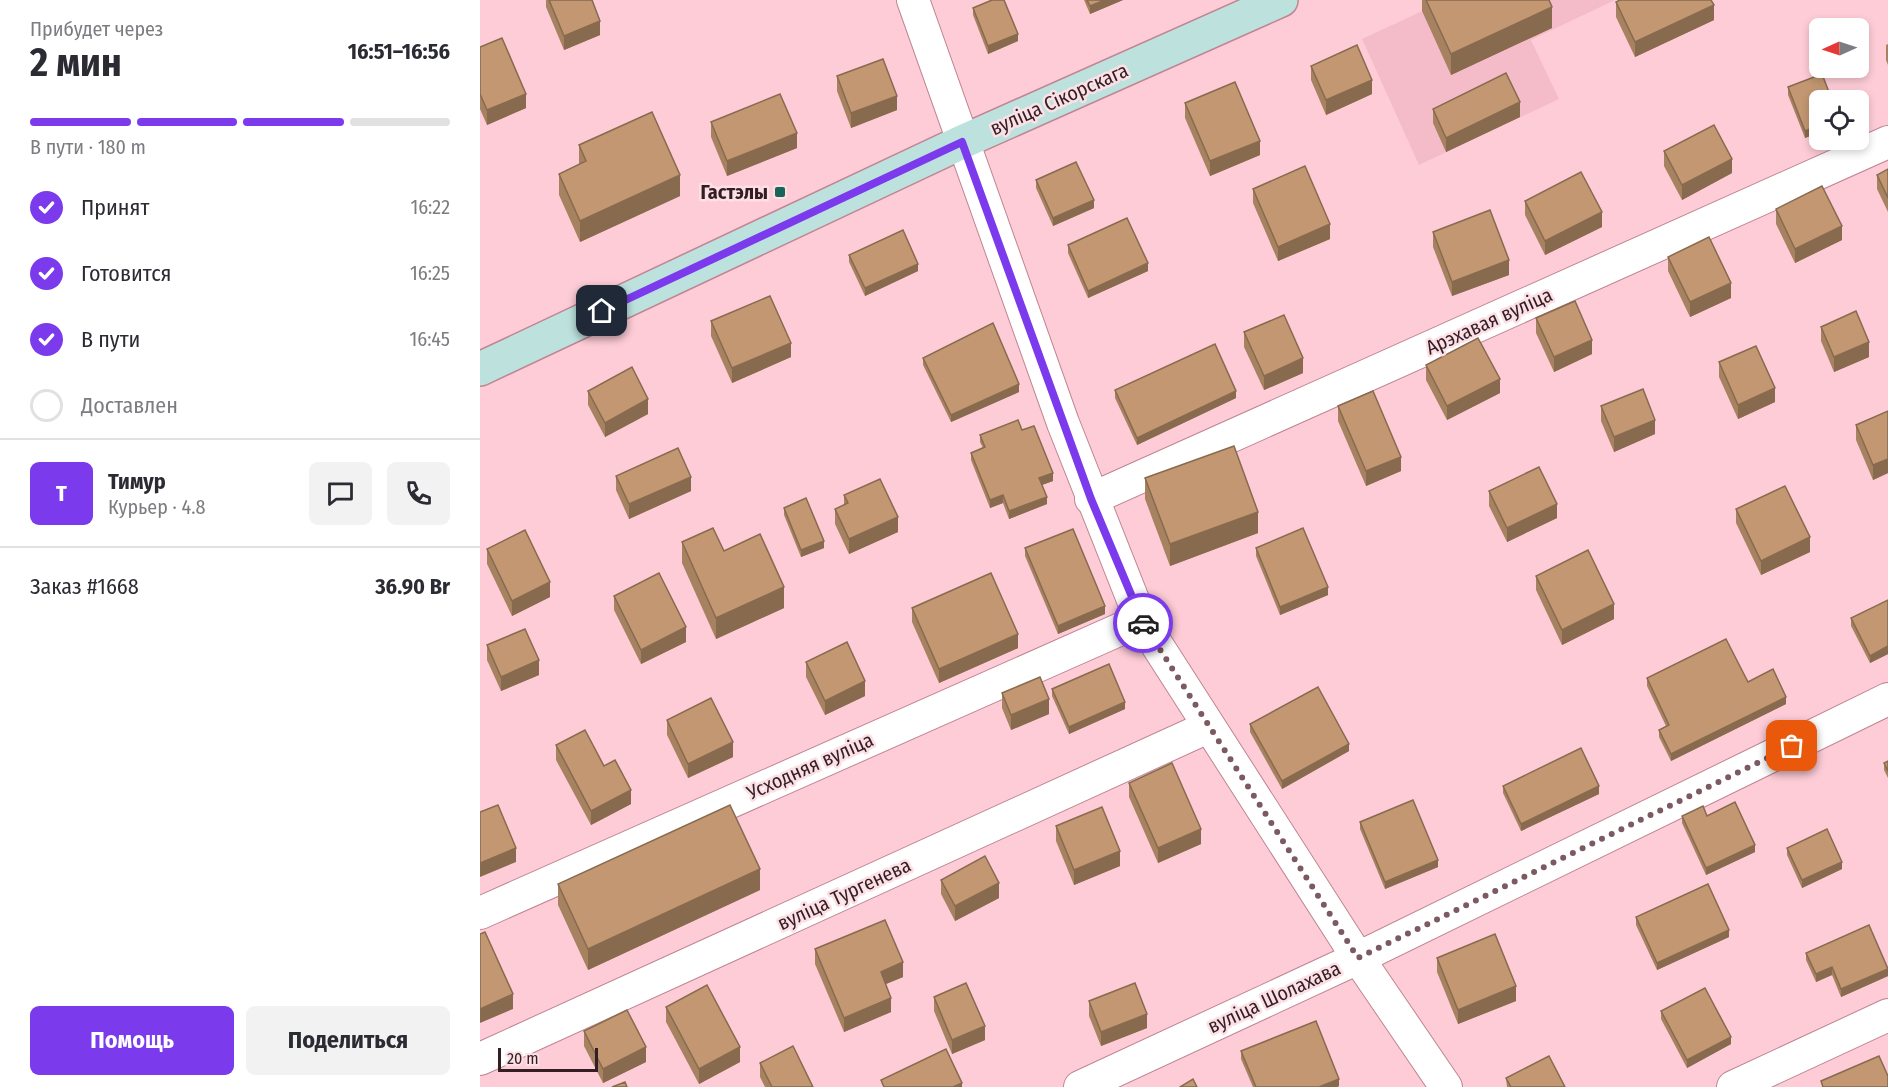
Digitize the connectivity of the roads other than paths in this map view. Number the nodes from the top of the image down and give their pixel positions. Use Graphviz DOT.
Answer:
graph roads {
  1 [pos="913,0"];
  2 [pos="1281,0"];
  3 [pos="962,142"];
  4 [pos="1888,142"];
  5 [pos="480,369"];
  6 [pos="1091,499"];
  7 [pos="1141,620"];
  8 [pos="1888,699"];
  9 [pos="1208,727"];
  10 [pos="480,913"];
  11 [pos="1358,958"];
  12 [pos="1888,1015"];
  13 [pos="480,1059"];
  14 [pos="1080,1087"];
  15 [pos="1446,1087"];
  16 [pos="1733,1087"];
  1 -- 3 [label="street"];
  2 -- 3 [label="street, вуліца Сікорскага"];
  3 -- 5 [label="street, вуліца Сікорскага"];
  3 -- 6 [label="street"];
  4 -- 6 [label="street, Арэхавая вуліца"];
  6 -- 7 [label="street"];
  7 -- 9 [label="street"];
  7 -- 10 [label="street, Усходняя вуліца"];
  8 -- 11 [label="street, вуліца Шолахава"];
  9 -- 11 [label="street"];
  9 -- 13 [label="street, вуліца Тургенева"];
  11 -- 14 [label="street, вуліца Шолахава"];
  11 -- 15 [label="street"];
  12 -- 16 [label="street"];
}
